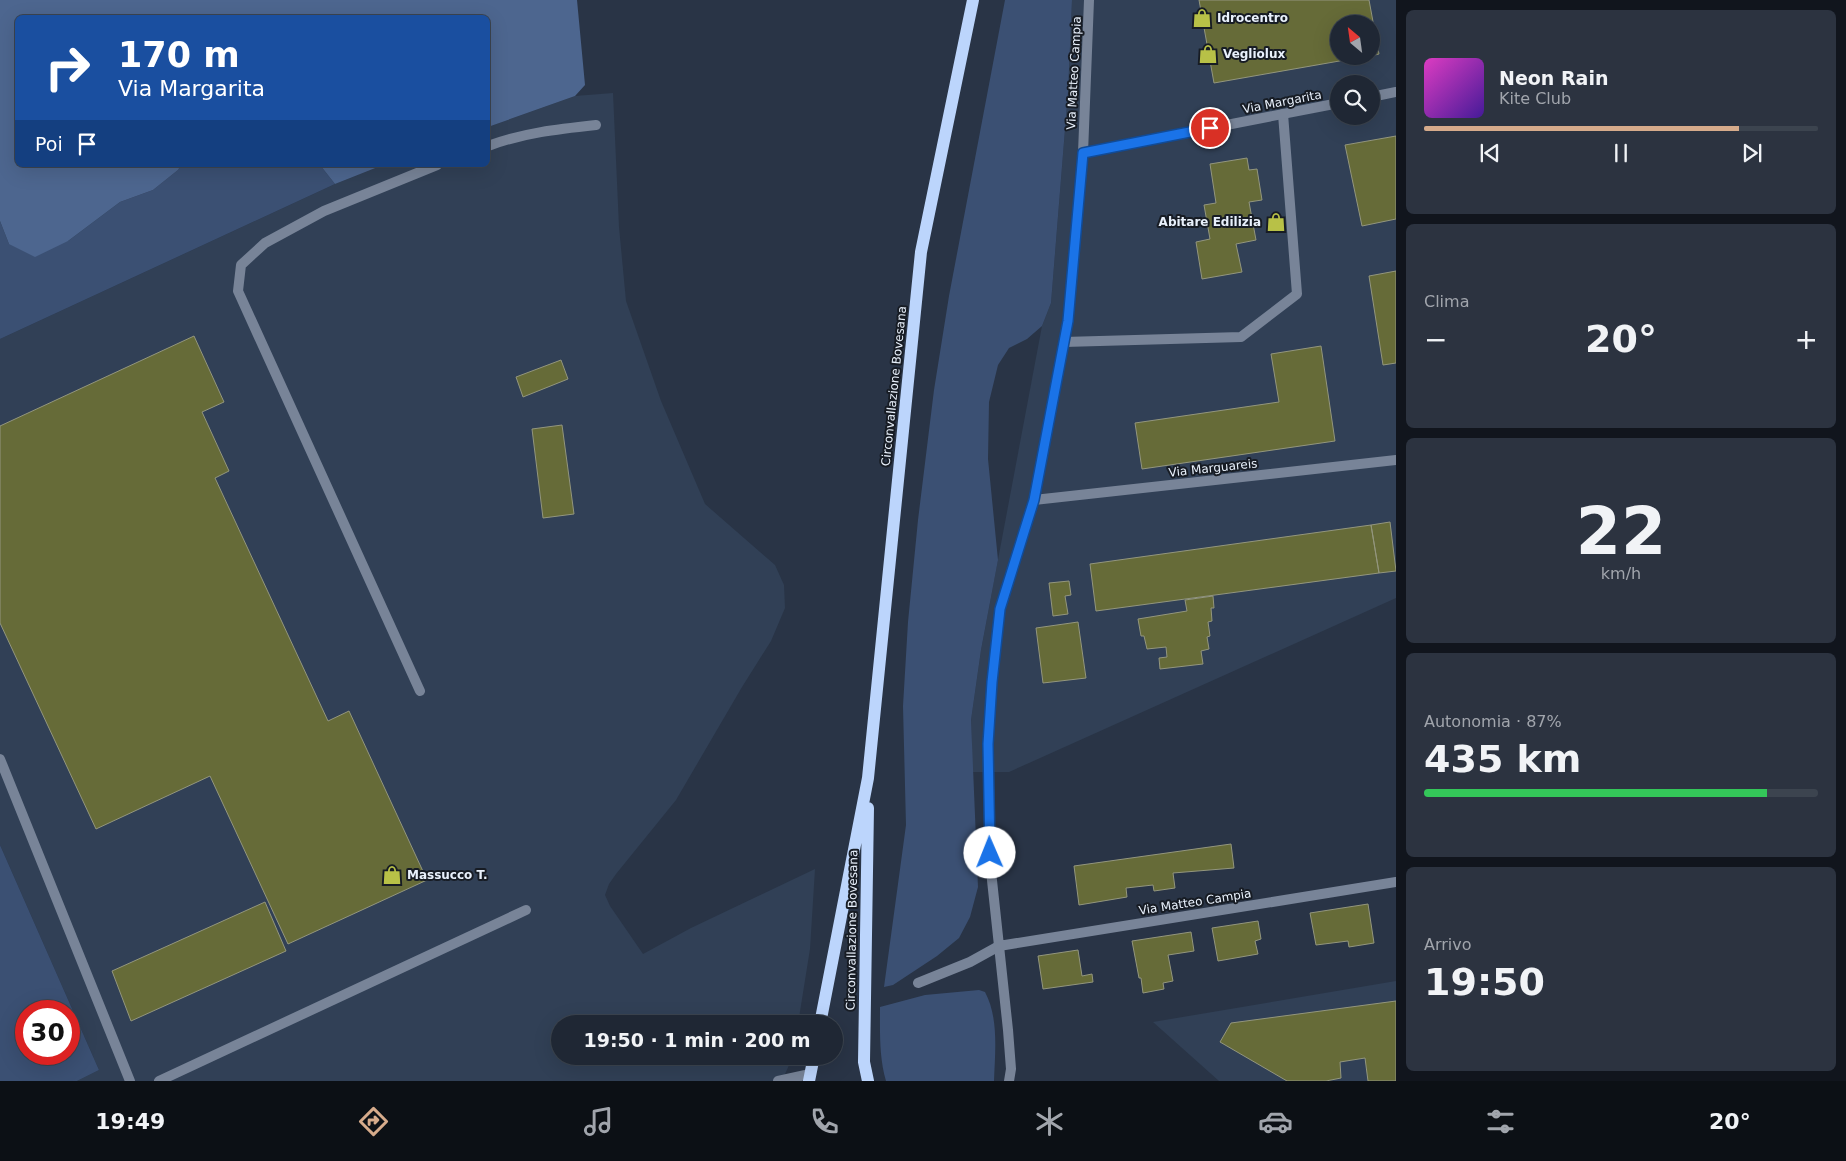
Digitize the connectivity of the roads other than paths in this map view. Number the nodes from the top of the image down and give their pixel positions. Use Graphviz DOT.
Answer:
graph roads {
  1 [pos="973,0"];
  2 [pos="1090,0"];
  3 [pos="1396,92"];
  4 [pos="1380,95"];
  5 [pos="1330,106"];
  6 [pos="1283,114"];
  7 [pos="596,125"];
  8 [pos="490,145"];
  9 [pos="1083,153"];
  10 [pos="432,167"];
  11 [pos="1064,342"];
  12 [pos="1396,460"];
  13 [pos="1034,500"];
  14 [pos="420,691"];
  15 [pos="0,759"];
  16 [pos="868,778"];
  17 [pos="1396,882"];
  18 [pos="526,910"];
  19 [pos="999,946"];
  20 [pos="918,982"];
  21 [pos="822,1015"];
  22 [pos="812,1065"];
  23 [pos="810,1078"];
  24 [pos="130,1081"];
  25 [pos="161,1081"];
  26 [pos="778,1081"];
  27 [pos="868,1081"];
  28 [pos="1008,1081"];
  1 -- 16 [label="main road, Circonvallazione Bovesana"];
  2 -- 9 [label="street, Via Matteo Campia"];
  3 -- 4 [label="street"];
  5 -- 6 [label="street, Via Margarita"];
  6 -- 9 [label="street, Via Margarita"];
  6 -- 11 [label="street"];
  7 -- 8 [label="street"];
  9 -- 11 [label="street, Via Matteo Campia"];
  10 -- 14 [label="street"];
  11 -- 13 [label="street, Via Matteo Campia"];
  12 -- 13 [label="street, Via Marguareis"];
  13 -- 19 [label="street, Via Matteo Campia"];
  15 -- 24 [label="street"];
  16 -- 21 [label="main road, Circonvallazione Bovesana"];
  16 -- 27 [label="main road, Circonvallazione Bovesana"];
  17 -- 19 [label="street, Via Matteo Campia"];
  18 -- 25 [label="street"];
  19 -- 20 [label="street"];
  19 -- 28 [label="street, Via Matteo Campia"];
  22 -- 23 [label="main road"];
  23 -- 26 [label="street"];
}
